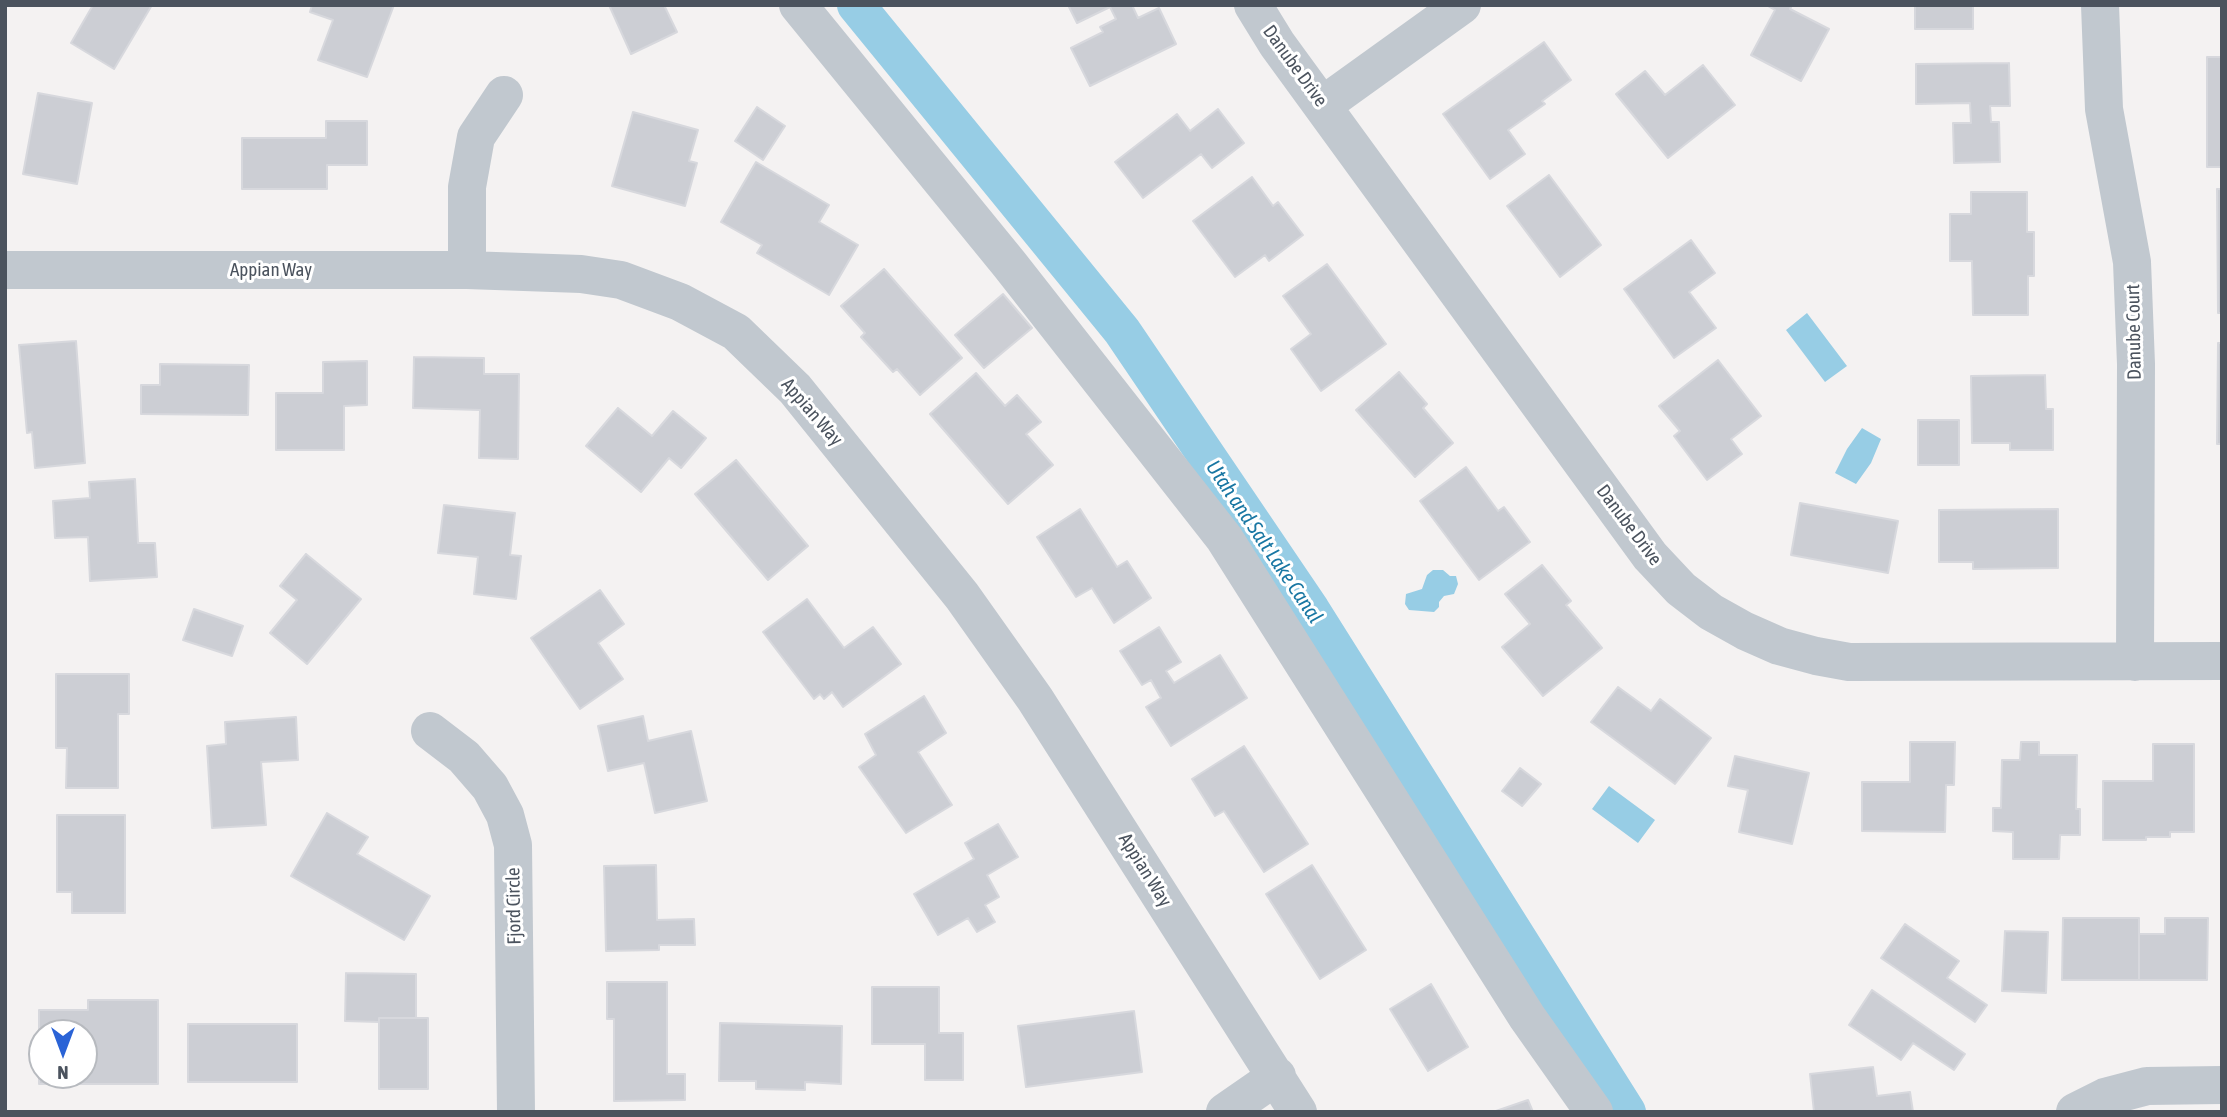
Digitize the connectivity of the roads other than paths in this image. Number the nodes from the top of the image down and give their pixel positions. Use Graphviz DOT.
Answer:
graph roads {
  1 [pos="798,5"];
  2 [pos="1253,5"];
  3 [pos="1462,5"];
  4 [pos="2100,5"];
  5 [pos="505,95"];
  6 [pos="1323,105"];
  7 [pos="5,270"];
  8 [pos="467,270"];
  9 [pos="2222,661"];
  10 [pos="2135,662"];
  11 [pos="430,731"];
  12 [pos="1276,1076"];
  13 [pos="2222,1085"];
  14 [pos="516,1112"];
  15 [pos="1225,1112"];
  16 [pos="1298,1112"];
  17 [pos="1594,1112"];
  18 [pos="2075,1112"];
  1 -- 17 [label="street"];
  2 -- 6 [label="street, Danube Drive"];
  3 -- 6 [label="street"];
  4 -- 10 [label="street, Danube Court"];
  5 -- 8 [label="street"];
  6 -- 10 [label="street, Danube Drive"];
  7 -- 8 [label="street, Appian Way"];
  8 -- 12 [label="street, Appian Way"];
  9 -- 10 [label="street, Danube Drive"];
  11 -- 14 [label="street, Fjord Circle"];
  12 -- 15 [label="street"];
  12 -- 16 [label="street, Appian Way"];
  13 -- 18 [label="street"];
}
